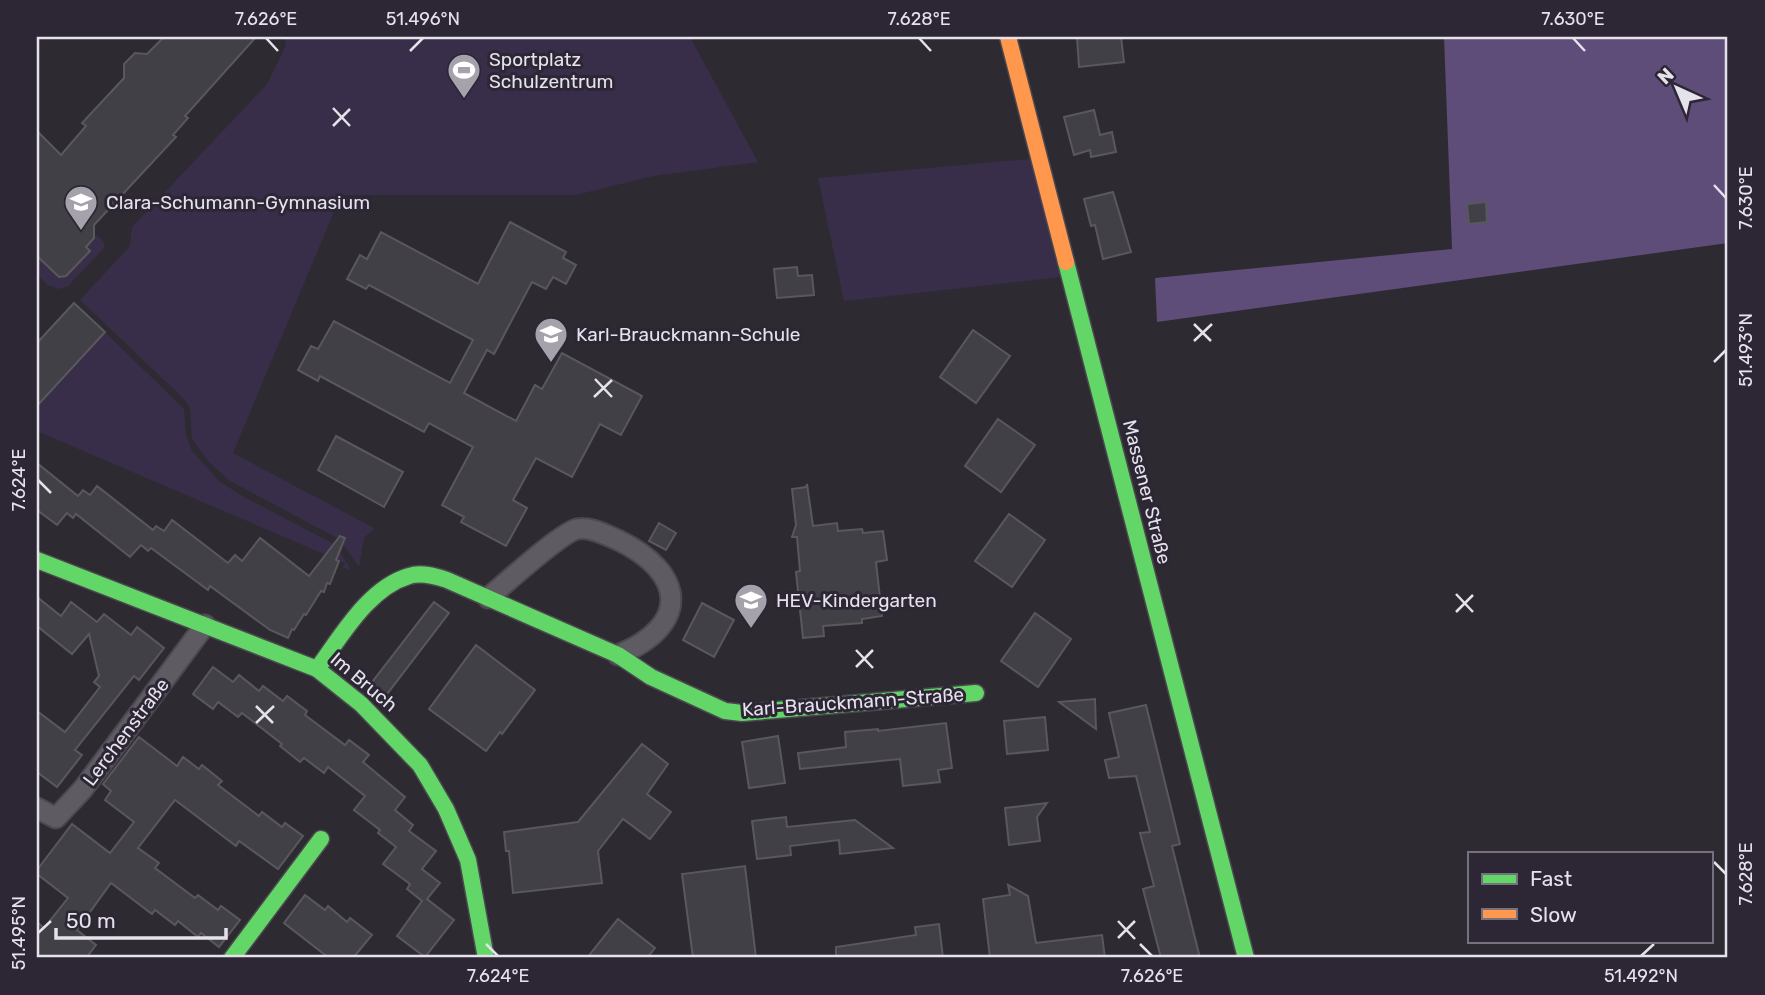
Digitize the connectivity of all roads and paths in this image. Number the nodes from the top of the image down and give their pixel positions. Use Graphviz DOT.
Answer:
graph roads {
  1 [pos="1008,37"];
  2 [pos="37,561"];
  3 [pos="488,598"];
  4 [pos="205,625"];
  5 [pos="618,655"];
  6 [pos="317,669"];
  7 [pos="976,693"];
  8 [pos="37,808"];
  9 [pos="321,839"];
  10 [pos="232,958"];
  11 [pos="486,958"];
  12 [pos="1245,958"];
  1 -- 12 [label="street, Massener Straße"];
  2 -- 4 [label="street, Im Bruch"];
  3 -- 5 [label="street, Karl-Brauckmann-Straße"];
  3 -- 5 [label="street"];
  3 -- 6 [label="street, Karl-Brauckmann-Straße"];
  4 -- 6 [label="street, Im Bruch"];
  4 -- 8 [label="street, Lerchenstraße"];
  5 -- 7 [label="street, Karl-Brauckmann-Straße"];
  6 -- 11 [label="street, Im Bruch"];
  9 -- 10 [label="street"];
}
